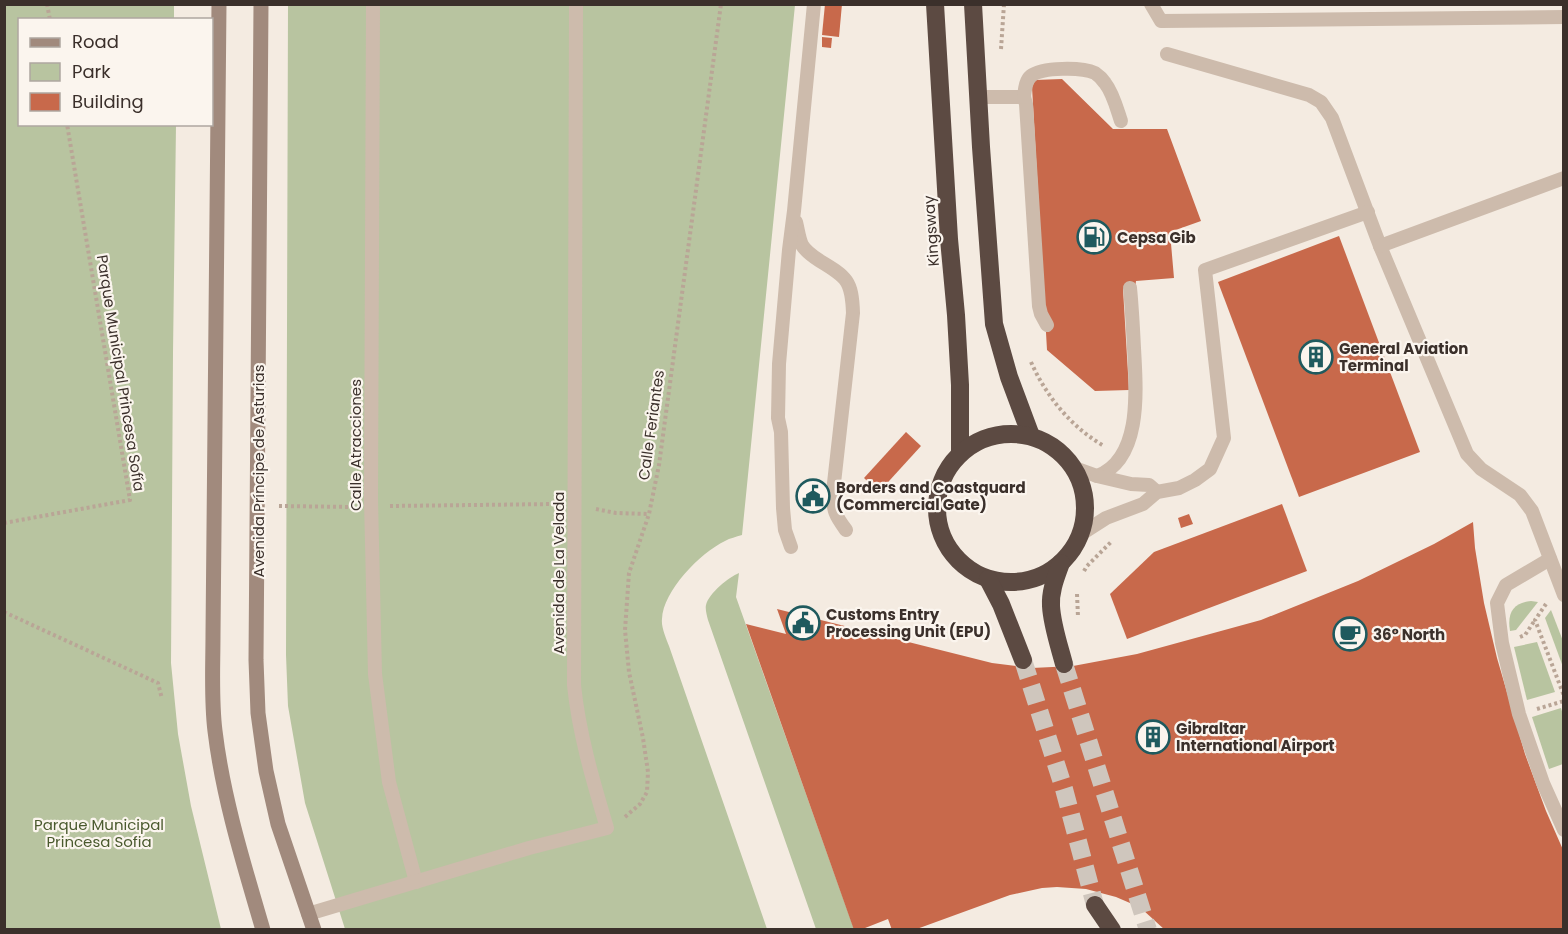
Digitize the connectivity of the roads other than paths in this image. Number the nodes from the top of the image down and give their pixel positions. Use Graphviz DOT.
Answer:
graph roads {
  1 [pos="261,4"];
  2 [pos="373,4"];
  3 [pos="576,4"];
  4 [pos="814,4"];
  5 [pos="926,4"];
  6 [pos="935,4"];
  7 [pos="973,4"];
  8 [pos="1151,4"];
  9 [pos="219,6"];
  10 [pos="1563,17"];
  11 [pos="936,32"];
  12 [pos="1167,54"];
  13 [pos="978,97"];
  14 [pos="1024,97"];
  15 [pos="1121,121"];
  16 [pos="1563,178"];
  17 [pos="794,211"];
  18 [pos="1033,212"];
  19 [pos="1368,212"];
  20 [pos="1041,231"];
  21 [pos="1380,246"];
  22 [pos="1130,288"];
  23 [pos="1047,325"];
  24 [pos="1126,331"];
  25 [pos="1134,350"];
  26 [pos="1128,377"];
  27 [pos="1136,392"];
  28 [pos="1031,436"];
  29 [pos="960,454"];
  30 [pos="1072,467"];
  31 [pos="1098,476"];
  32 [pos="1157,492"];
  33 [pos="846,530"];
  34 [pos="1081,534"];
  35 [pos="790,548"];
  36 [pos="1550,559"];
  37 [pos="1061,563"];
  38 [pos="988,579"];
  39 [pos="1562,591"];
  40 [pos="1023,660"];
  41 [pos="1064,663"];
  42 [pos="1563,830"];
  43 [pos="416,882"];
  44 [pos="308,914"];
  45 [pos="263,930"];
  46 [pos="314,930"];
  47 [pos="1099,930"];
  48 [pos="1112,930"];
  1 -- 44 [label="main road, Avenida Príncipe de Asturias"];
  2 -- 43 [label="lane, Calle Atracciones"];
  3 -- 43 [label="lane, Avenida de La Velada"];
  4 -- 17 [label="lane"];
  5 -- 11 [label="lane"];
  6 -- 11 [label="highway, Kingsway"];
  7 -- 13 [label="highway"];
  8 -- 10 [label="lane"];
  9 -- 45 [label="main road"];
  11 -- 29 [label="highway, Kingsway"];
  12 -- 19 [label="lane"];
  13 -- 14 [label="lane"];
  13 -- 28 [label="highway"];
  14 -- 15 [label="lane"];
  14 -- 18 [label="lane"];
  16 -- 21 [label="lane"];
  17 -- 33 [label="lane"];
  17 -- 35 [label="lane"];
  18 -- 20 [label="lane"];
  18 -- 23 [label="lane"];
  19 -- 21 [label="lane"];
  19 -- 32 [label="lane"];
  21 -- 36 [label="lane"];
  22 -- 25 [label="lane"];
  24 -- 25 [label="lane"];
  25 -- 27 [label="lane"];
  26 -- 27 [label="lane"];
  27 -- 31 [label="lane"];
  28 -- 29 [label="highway"];
  28 -- 30 [label="highway"];
  29 -- 38 [label="highway"];
  30 -- 31 [label="lane"];
  30 -- 34 [label="highway"];
  31 -- 32 [label="lane"];
  32 -- 34 [label="lane"];
  34 -- 37 [label="highway"];
  36 -- 39 [label="lane"];
  36 -- 42 [label="lane"];
  37 -- 38 [label="highway"];
  37 -- 41 [label="highway"];
  38 -- 40 [label="highway"];
  43 -- 44 [label="lane"];
  44 -- 46 [label="main road, Avenida Príncipe de Asturias"];
  47 -- 48 [label="highway"];
}
